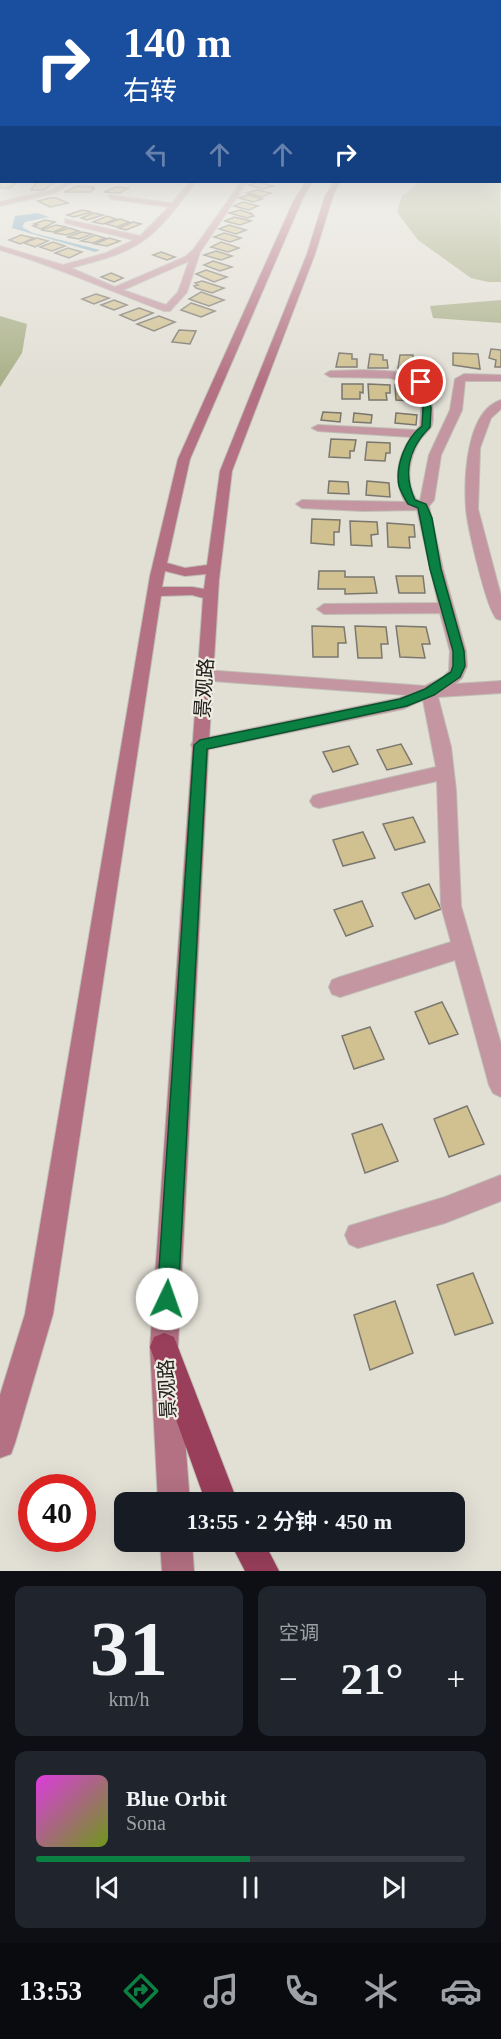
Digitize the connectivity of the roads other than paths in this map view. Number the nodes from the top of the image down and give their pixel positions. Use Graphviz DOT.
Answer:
graph roads {
  1 [pos="130,236"];
  2 [pos="207,236"];
  3 [pos="282,236"];
  4 [pos="316,236"];
  5 [pos="137,238"];
  6 [pos="0,248"];
  7 [pos="196,252"];
  8 [pos="60,266"];
  9 [pos="115,290"];
  10 [pos="330,374"];
  11 [pos="501,378"];
  12 [pos="501,403"];
  13 [pos="318,428"];
  14 [pos="417,434"];
  15 [pos="302,504"];
  16 [pos="423,506"];
  17 [pos="159,565"];
  18 [pos="213,569"];
  19 [pos="155,592"];
  20 [pos="211,595"];
  21 [pos="447,608"];
  22 [pos="324,609"];
  23 [pos="501,615"];
  24 [pos="205,676"];
  25 [pos="501,687"];
  26 [pos="429,692"];
  27 [pos="200,745"];
  28 [pos="445,772"];
  29 [pos="319,801"];
  30 [pos="462,948"];
  31 [pos="340,987"];
  32 [pos="501,1085"];
  33 [pos="501,1188"];
  34 [pos="358,1235"];
  35 [pos="165,1347"];
  36 [pos="0,1443"];
  37 [pos="173,1492"];
  38 [pos="218,1492"];
  39 [pos="177,1552"];
  40 [pos="252,1552"];
  41 [pos="178,1571"];
  42 [pos="263,1571"];
  1 -- 5 [label="street"];
  2 -- 7 [label="street"];
  3 -- 17 [label="street"];
  4 -- 18 [label="street, 景观路"];
  5 -- 8 [label="street"];
  6 -- 8 [label="street"];
  7 -- 9 [label="street"];
  7 -- 9 [label="street"];
  8 -- 9 [label="street"];
  10 -- 14 [label="street"];
  11 -- 16 [label="street"];
  12 -- 23 [label="street"];
  13 -- 14 [label="street"];
  14 -- 16 [label="street"];
  15 -- 16 [label="street"];
  16 -- 21 [label="street"];
  17 -- 18 [label="street"];
  17 -- 19 [label="street"];
  18 -- 20 [label="street, 景观路"];
  19 -- 20 [label="street"];
  19 -- 36 [label="street"];
  20 -- 24 [label="street, 景观路"];
  21 -- 22 [label="street"];
  21 -- 26 [label="street"];
  24 -- 26 [label="street"];
  24 -- 27 [label="street, 景观路"];
  25 -- 26 [label="street"];
  26 -- 27 [label="street"];
  26 -- 28 [label="street"];
  27 -- 35 [label="street, 景观路"];
  28 -- 29 [label="street"];
  28 -- 30 [label="street"];
  30 -- 31 [label="street"];
  30 -- 32 [label="street"];
  33 -- 34 [label="street"];
  35 -- 37 [label="street, 景观路"];
  35 -- 38 [label="highway"];
  39 -- 41 [label="street"];
  40 -- 42 [label="highway"];
}
